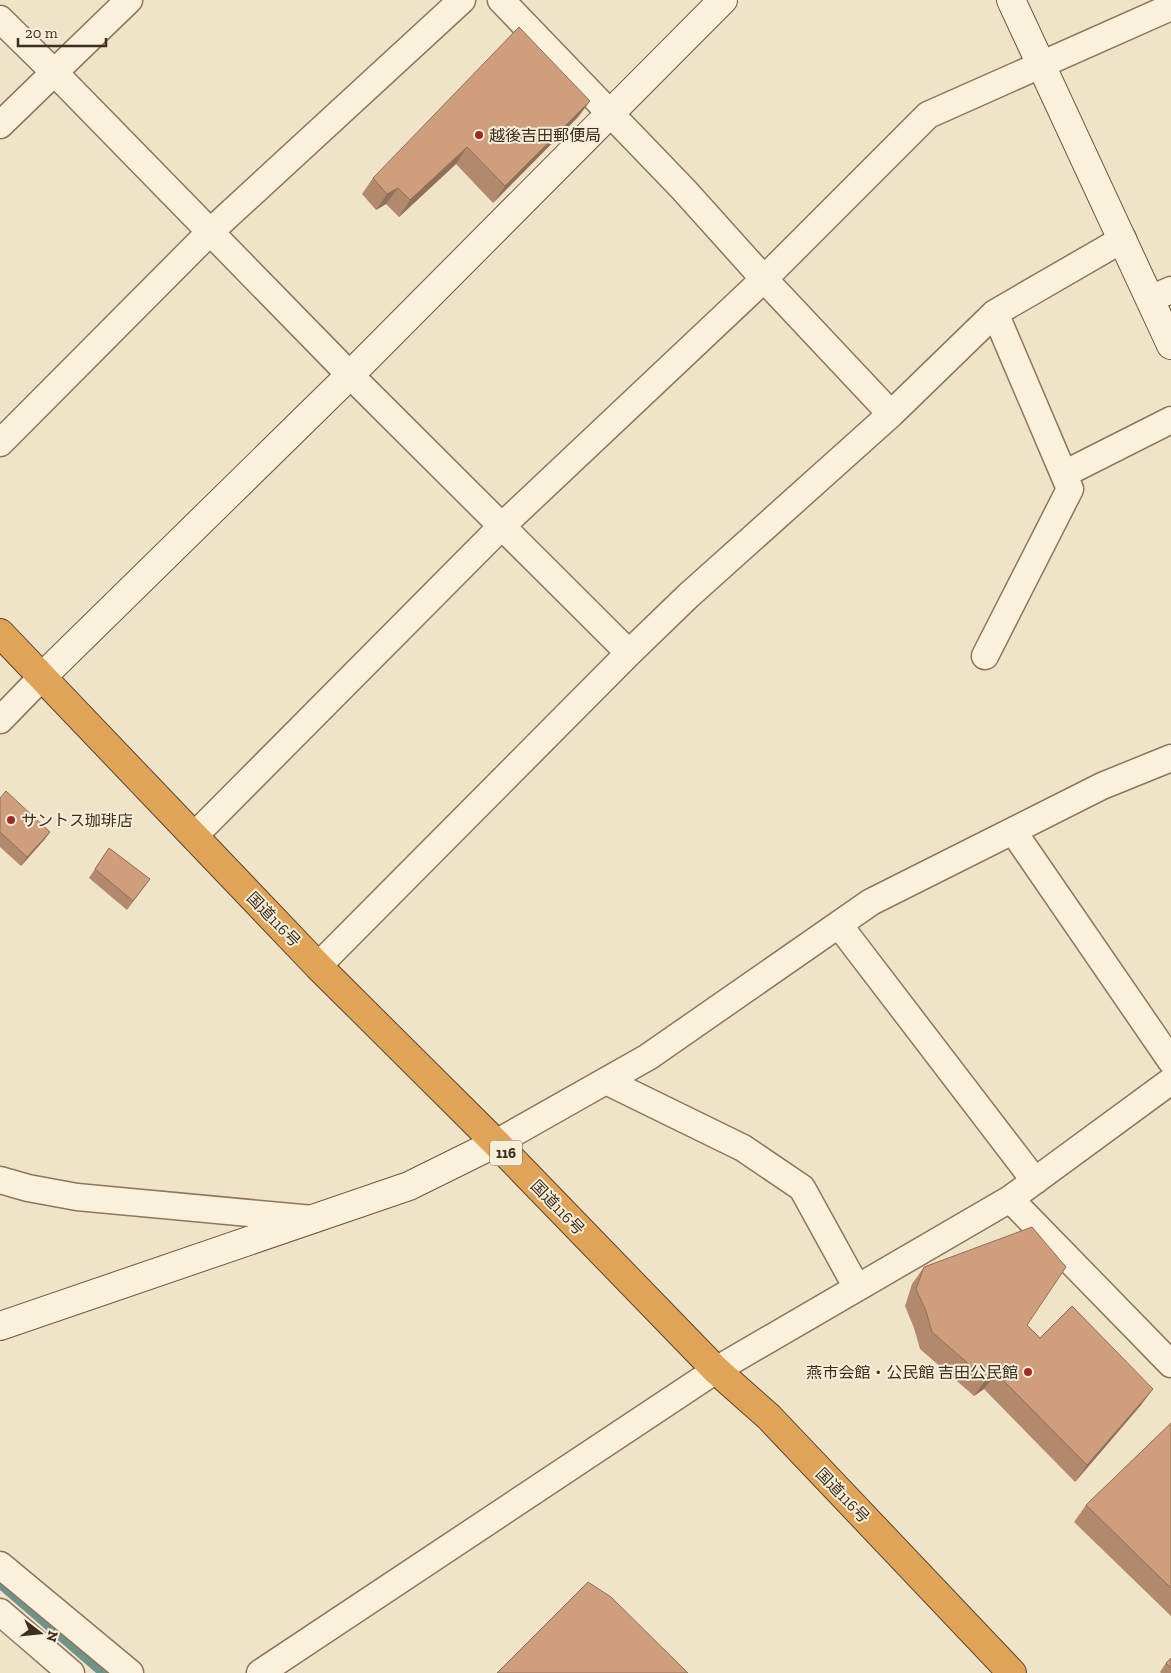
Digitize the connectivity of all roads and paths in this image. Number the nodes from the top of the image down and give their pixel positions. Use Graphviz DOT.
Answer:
graph roads {
  1 [pos="129,0"];
  2 [pos="462,0"];
  3 [pos="501,0"];
  4 [pos="723,0"];
  5 [pos="1011,0"];
  6 [pos="1171,7"];
  7 [pos="0,19"];
  8 [pos="1042,65"];
  9 [pos="54,72"];
  10 [pos="609,113"];
  11 [pos="0,125"];
  12 [pos="210,232"];
  13 [pos="1123,239"];
  14 [pos="764,279"];
  15 [pos="1160,294"];
  16 [pos="995,313"];
  17 [pos="1171,345"];
  18 [pos="350,375"];
  19 [pos="891,414"];
  20 [pos="1171,420"];
  21 [pos="0,443"];
  22 [pos="1064,474"];
  23 [pos="502,526"];
  24 [pos="0,633"];
  25 [pos="629,653"];
  26 [pos="985,656"];
  27 [pos="42,677"];
  28 [pos="0,720"];
  29 [pos="1171,758"];
  30 [pos="1012,831"];
  31 [pos="194,836"];
  32 [pos="838,925"];
  33 [pos="318,966"];
  34 [pos="1171,1061"];
  35 [pos="606,1081"];
  36 [pos="1171,1081"];
  37 [pos="496,1143"];
  38 [pos="0,1180"];
  39 [pos="1035,1181"];
  40 [pos="1010,1200"];
  41 [pos="314,1220"];
  42 [pos="857,1288"];
  43 [pos="0,1326"];
  44 [pos="1171,1364"];
  45 [pos="716,1370"];
  46 [pos="0,1565"];
  47 [pos="0,1612"];
  48 [pos="71,1673"];
  49 [pos="130,1673"];
  50 [pos="260,1673"];
  51 [pos="1012,1673"];
  1 -- 9 [label="street"];
  2 -- 12 [label="street"];
  3 -- 10 [label="street"];
  4 -- 10 [label="street"];
  5 -- 8 [label="street"];
  6 -- 8 [label="street"];
  7 -- 9 [label="street"];
  8 -- 13 [label="street"];
  8 -- 14 [label="street"];
  9 -- 11 [label="street"];
  9 -- 12 [label="street"];
  10 -- 14 [label="street"];
  10 -- 18 [label="street"];
  12 -- 18 [label="street"];
  12 -- 21 [label="street"];
  13 -- 15 [label="street"];
  13 -- 16 [label="street"];
  14 -- 19 [label="street"];
  14 -- 23 [label="street"];
  15 -- 17 [label="street"];
  16 -- 19 [label="street"];
  16 -- 22 [label="street"];
  18 -- 23 [label="street"];
  18 -- 27 [label="street"];
  19 -- 25 [label="street"];
  20 -- 22 [label="street"];
  22 -- 26 [label="street"];
  23 -- 25 [label="street"];
  23 -- 31 [label="street"];
  24 -- 27 [label="highway, 国道116号 / 116"];
  25 -- 33 [label="street"];
  27 -- 28 [label="street"];
  27 -- 31 [label="highway, 国道116号 / 116"];
  29 -- 30 [label="street"];
  30 -- 32 [label="street"];
  30 -- 34 [label="street"];
  31 -- 33 [label="highway, 国道116号 / 116"];
  32 -- 35 [label="street"];
  32 -- 39 [label="street"];
  33 -- 37 [label="highway, 国道116号 / 116"];
  35 -- 37 [label="street"];
  35 -- 42 [label="street"];
  36 -- 39 [label="street"];
  37 -- 41 [label="street"];
  37 -- 45 [label="highway, 国道116号 / 116"];
  38 -- 41 [label="street"];
  39 -- 40 [label="street"];
  40 -- 42 [label="street"];
  40 -- 44 [label="street"];
  41 -- 43 [label="street"];
  42 -- 45 [label="street"];
  45 -- 50 [label="street"];
  45 -- 51 [label="highway, 国道116号 / 116"];
  46 -- 49 [label="street"];
  47 -- 48 [label="street"];
}
